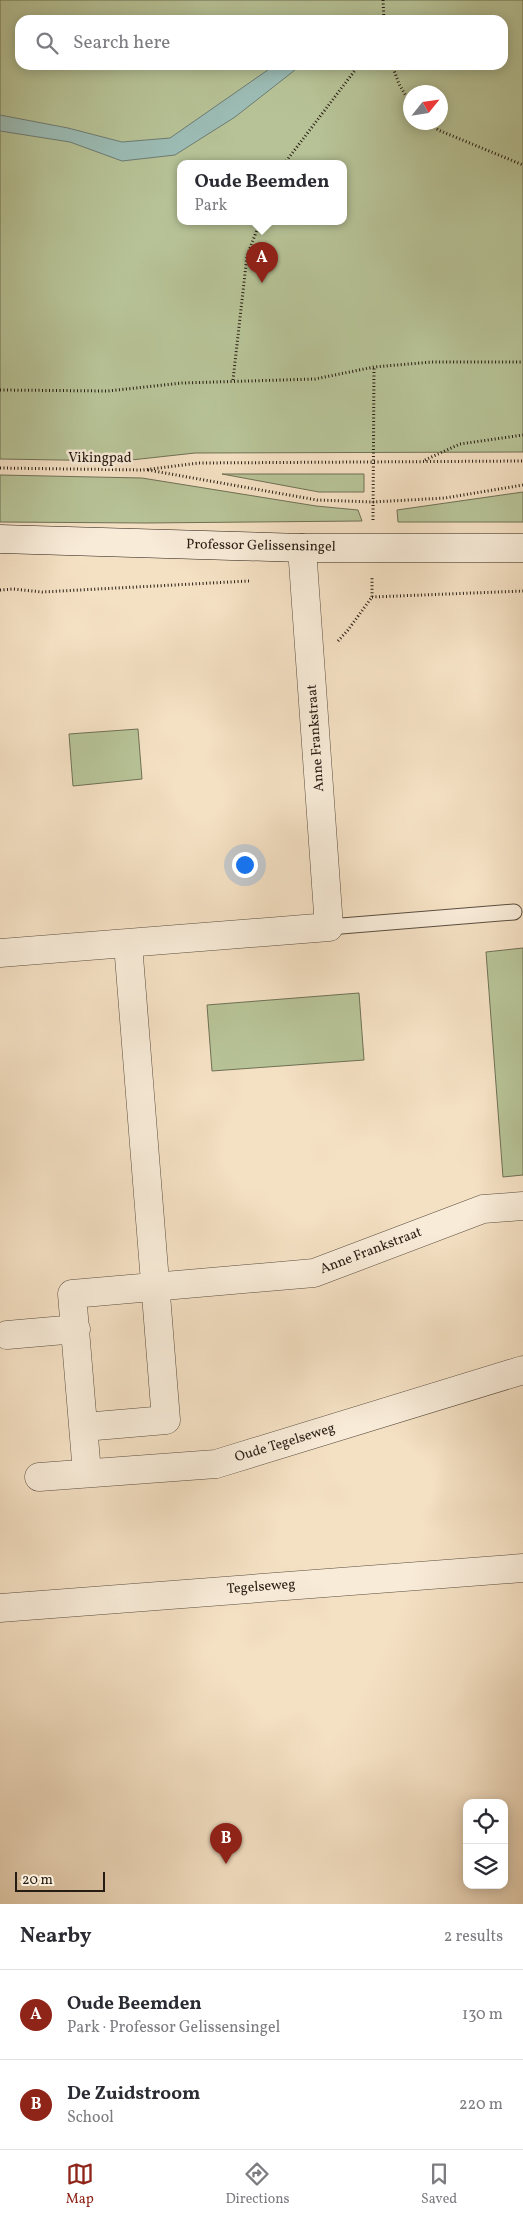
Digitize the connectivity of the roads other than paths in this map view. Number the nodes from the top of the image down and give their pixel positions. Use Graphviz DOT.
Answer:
graph roads {
  1 [pos="0,539"];
  2 [pos="302,548"];
  3 [pos="523,548"];
  4 [pos="514,912"];
  5 [pos="328,927"];
  6 [pos="128,944"];
  7 [pos="0,953"];
  8 [pos="523,1206"];
  9 [pos="156,1286"];
  10 [pos="76,1329"];
  11 [pos="7,1335"];
  12 [pos="523,1370"];
  13 [pos="84,1427"];
  14 [pos="88,1473"];
  15 [pos="39,1477"];
  16 [pos="523,1568"];
  17 [pos="0,1608"];
  1 -- 2 [label="street, Professor Gelissensingel"];
  2 -- 3 [label="street, Professor Gelissensingel"];
  2 -- 5 [label="street, Anne Frankstraat"];
  4 -- 5 [label="lane"];
  5 -- 6 [label="street"];
  6 -- 7 [label="street"];
  6 -- 9 [label="street"];
  8 -- 9 [label="street, Anne Frankstraat"];
  9 -- 10 [label="street, Anne Frankstraat"];
  9 -- 13 [label="street"];
  10 -- 11 [label="street"];
  10 -- 13 [label="street, Anne Frankstraat"];
  12 -- 14 [label="street, Oude Tegelseweg"];
  13 -- 14 [label="street, Anne Frankstraat"];
  14 -- 15 [label="street, Oude Tegelseweg"];
  16 -- 17 [label="street, Tegelseweg"];
}
